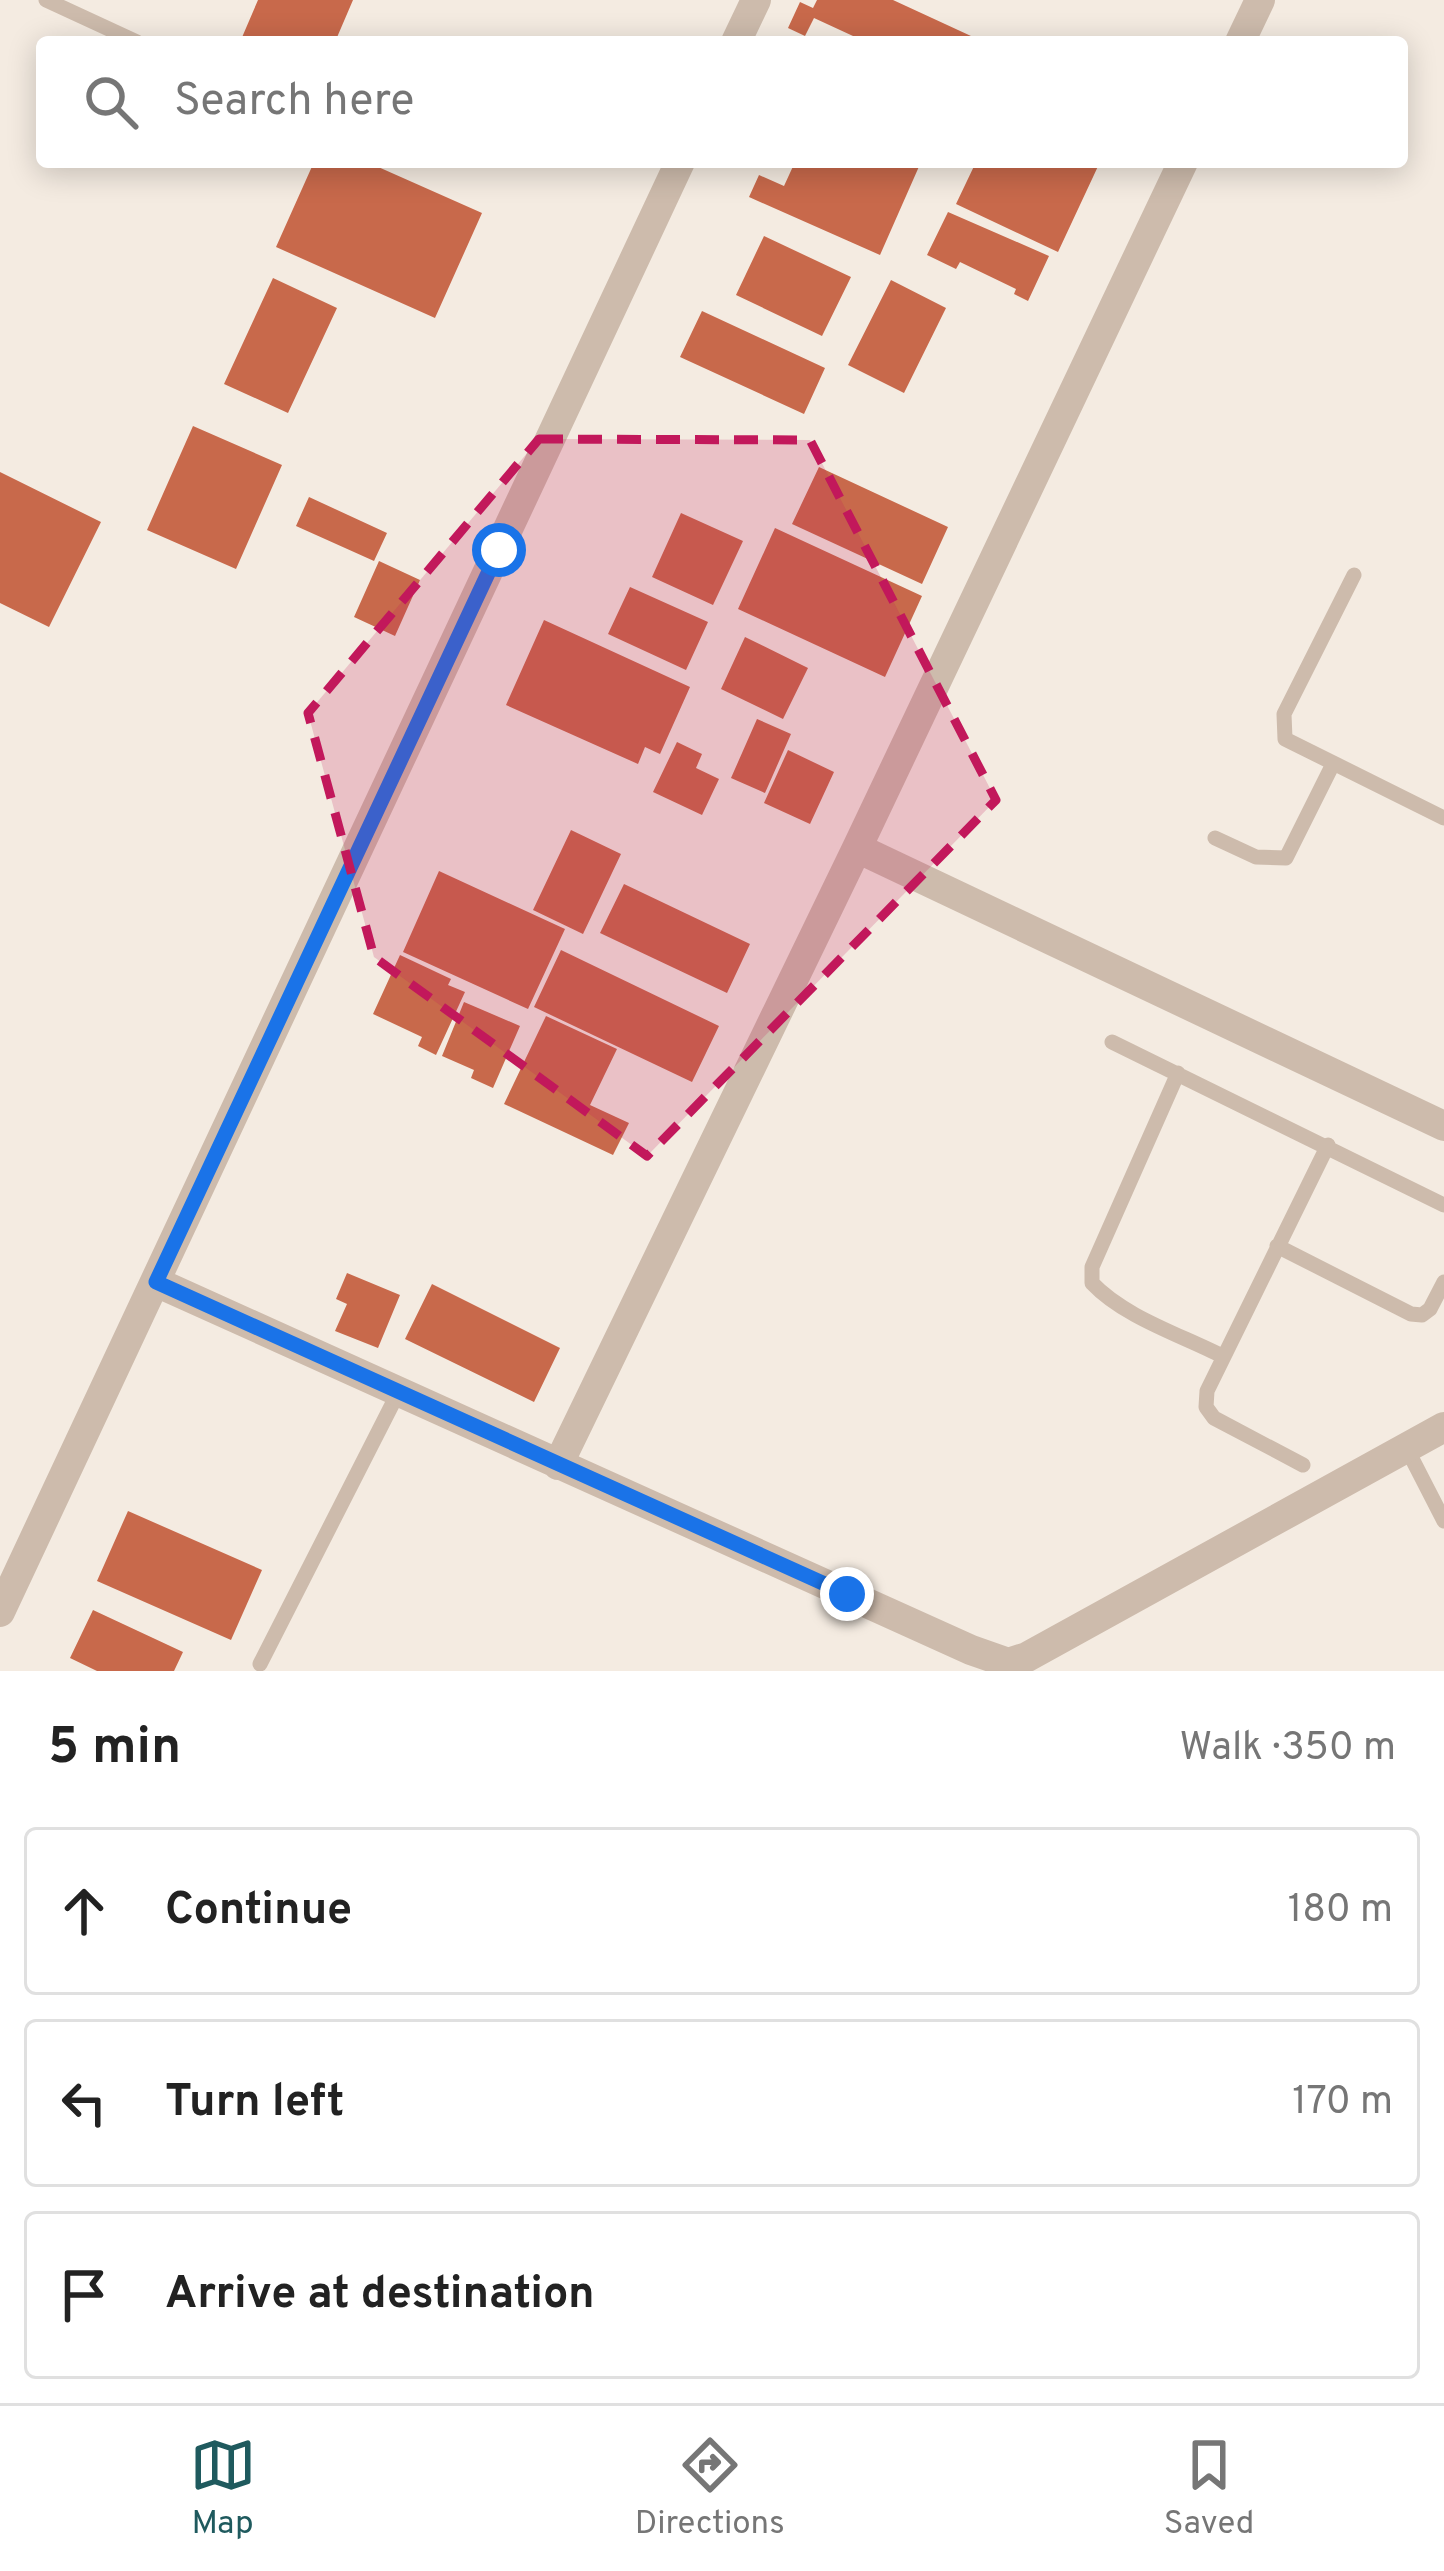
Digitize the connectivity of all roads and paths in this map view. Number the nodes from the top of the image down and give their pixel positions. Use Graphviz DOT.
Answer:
graph roads {
  1 [pos="46,0"];
  2 [pos="756,0"];
  3 [pos="1260,0"];
  4 [pos="124,36"];
  5 [pos="739,36"];
  6 [pos="1243,36"];
  7 [pos="677,168"];
  8 [pos="1180,168"];
  9 [pos="1354,574"];
  10 [pos="1334,764"];
  11 [pos="1444,818"];
  12 [pos="1215,838"];
  13 [pos="857,848"];
  14 [pos="1112,1042"];
  15 [pos="1178,1073"];
  16 [pos="1444,1126"];
  17 [pos="1328,1145"];
  18 [pos="1444,1205"];
  19 [pos="1277,1246"];
  20 [pos="156,1282"];
  21 [pos="1444,1282"];
  22 [pos="1222,1356"];
  23 [pos="398,1393"];
  24 [pos="1444,1427"];
  25 [pos="1406,1448"];
  26 [pos="558,1465"];
  27 [pos="1303,1465"];
  28 [pos="1444,1521"];
  29 [pos="0,1612"];
  30 [pos="260,1664"];
  1 -- 4 [label="lane"];
  2 -- 5 [label="street"];
  3 -- 6 [label="street"];
  7 -- 20 [label="street"];
  8 -- 13 [label="street"];
  9 -- 10 [label="lane"];
  10 -- 11 [label="lane"];
  10 -- 12 [label="lane"];
  13 -- 16 [label="street"];
  13 -- 26 [label="street"];
  14 -- 15 [label="lane"];
  15 -- 17 [label="lane"];
  15 -- 22 [label="lane"];
  17 -- 18 [label="lane"];
  17 -- 19 [label="lane"];
  19 -- 21 [label="lane"];
  19 -- 22 [label="lane"];
  20 -- 23 [label="street"];
  20 -- 29 [label="street"];
  22 -- 27 [label="lane"];
  23 -- 26 [label="street"];
  23 -- 30 [label="lane"];
  24 -- 25 [label="street"];
  25 -- 26 [label="street"];
  25 -- 28 [label="lane"];
}
